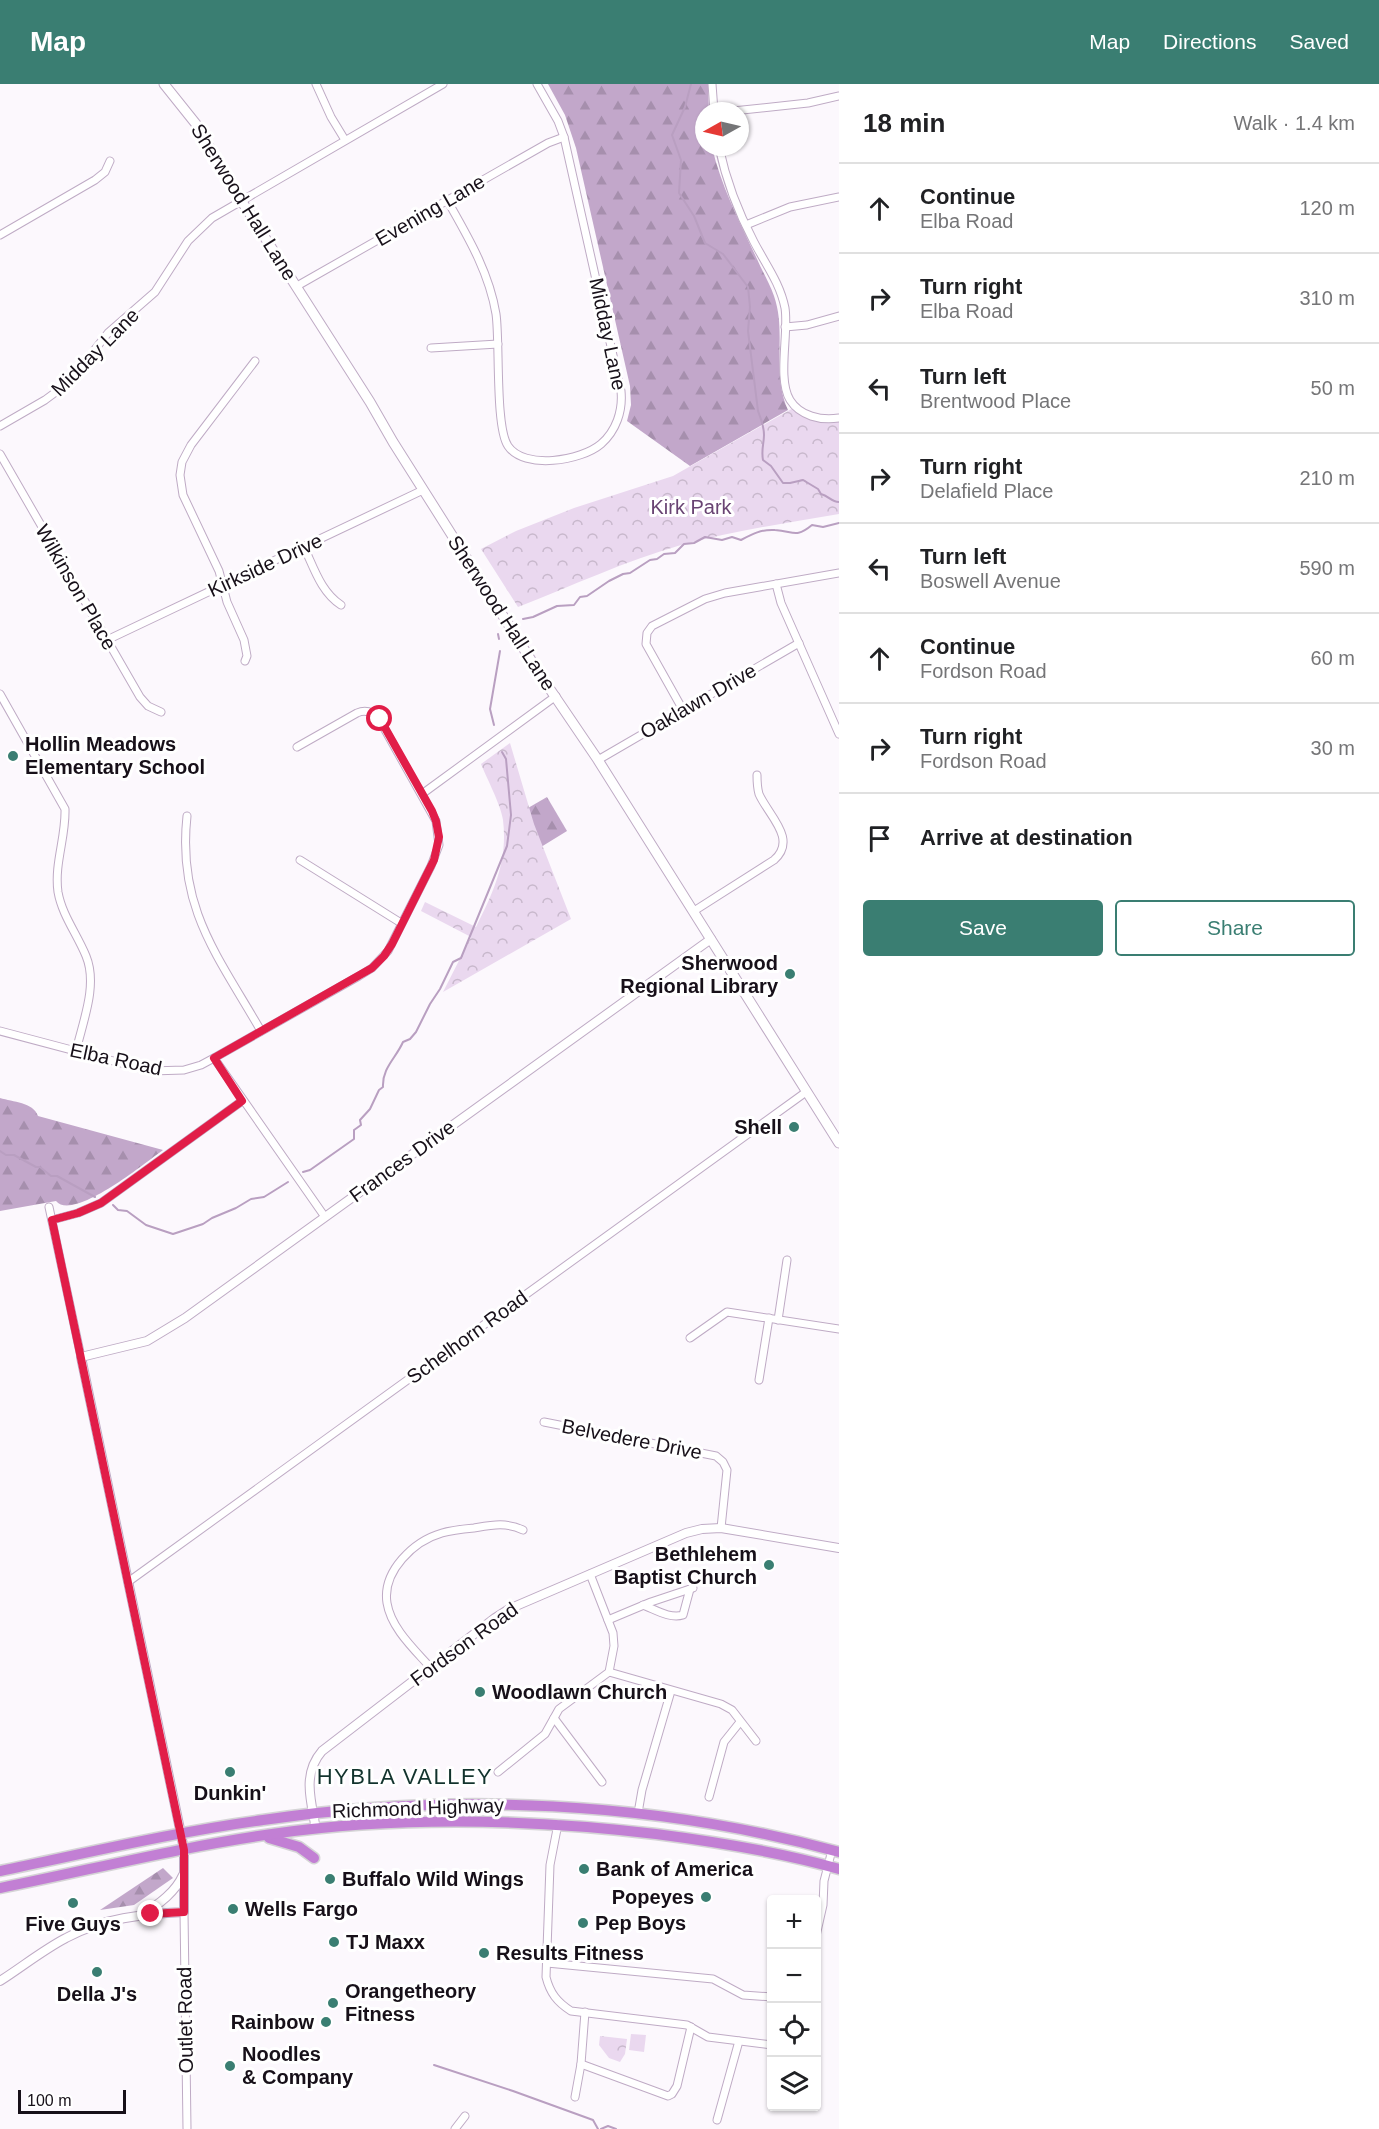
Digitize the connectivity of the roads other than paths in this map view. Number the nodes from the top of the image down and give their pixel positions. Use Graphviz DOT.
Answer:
graph roads {
  1 [pos="164,84"];
  2 [pos="316,84"];
  3 [pos="443,84"];
  4 [pos="537,84"];
  5 [pos="712,84"];
  6 [pos="839,96"];
  7 [pos="713,102"];
  8 [pos="749,109"];
  9 [pos="564,137"];
  10 [pos="345,140"];
  11 [pos="722,156"];
  12 [pos="110,161"];
  13 [pos="839,196"];
  14 [pos="241,199"];
  15 [pos="447,200"];
  16 [pos="746,225"];
  17 [pos="0,235"];
  18 [pos="297,286"];
  19 [pos="839,316"];
  20 [pos="785,327"];
  21 [pos="498,345"];
  22 [pos="431,348"];
  23 [pos="255,361"];
  24 [pos="839,418"];
  25 [pos="0,426"];
  26 [pos="0,454"];
  27 [pos="423,490"];
  28 [pos="304,547"];
  29 [pos="839,573"];
  30 [pos="776,584"];
  31 [pos="223,585"];
  32 [pos="341,605"];
  33 [pos="107,640"];
  34 [pos="799,643"];
  35 [pos="245,661"];
  36 [pos="0,694"];
  37 [pos="556,696"];
  38 [pos="683,710"];
  39 [pos="160,712"];
  40 [pos="839,734"];
  41 [pos="297,747"];
  42 [pos="597,760"];
  43 [pos="757,775"];
  44 [pos="422,794"];
  45 [pos="187,816"];
  46 [pos="300,860"];
  47 [pos="694,911"];
  48 [pos="402,923"];
  49 [pos="711,939"];
  50 [pos="0,1031"];
  51 [pos="261,1031"];
  52 [pos="76,1051"];
  53 [pos="214,1058"];
  54 [pos="806,1092"];
  55 [pos="242,1101"];
  56 [pos="835,1132"];
  57 [pos="839,1143"];
  58 [pos="49,1207"];
  59 [pos="325,1216"];
  60 [pos="52,1220"];
  61 [pos="787,1260"];
  62 [pos="769,1318"];
  63 [pos="778,1320"];
  64 [pos="839,1329"];
  65 [pos="690,1338"];
  66 [pos="81,1357"];
  67 [pos="759,1380"];
  68 [pos="544,1422"];
  69 [pos="721,1528"];
  70 [pos="523,1530"];
  71 [pos="839,1548"];
  72 [pos="590,1575"];
  73 [pos="128,1582"];
  74 [pos="643,1605"];
  75 [pos="608,1620"];
  76 [pos="430,1667"];
  77 [pos="609,1672"];
  78 [pos="671,1691"];
  79 [pos="554,1718"];
  80 [pos="740,1722"];
  81 [pos="756,1741"];
  82 [pos="498,1772"];
  83 [pos="602,1782"];
  84 [pos="709,1797"];
  85 [pos="314,1813"];
  86 [pos="638,1814"];
  87 [pos="558,1824"];
  88 [pos="316,1829"];
  89 [pos="181,1834"];
  90 [pos="256,1837"];
  91 [pos="184,1850"];
  92 [pos="836,1851"];
  93 [pos="314,1858"];
  94 [pos="834,1868"];
  95 [pos="0,1871"];
  96 [pos="184,1872"];
  97 [pos="0,1888"];
  98 [pos="184,1912"];
  99 [pos="137,1916"];
  100 [pos="821,1917"];
  101 [pos="547,1963"];
  102 [pos="0,1982"];
  103 [pos="767,1997"];
  104 [pos="585,2012"];
  105 [pos="691,2027"];
  106 [pos="740,2041"];
  107 [pos="767,2044"];
  108 [pos="581,2064"];
  109 [pos="575,2097"];
  110 [pos="465,2116"];
  111 [pos="717,2120"];
  112 [pos="187,2128"];
  113 [pos="455,2129"];
  1 -- 14 [label="main road, Sherwood Hall Lane"];
  2 -- 10 [label="street"];
  3 -- 10 [label="street, Midday Lane"];
  4 -- 9 [label="street, Midday Lane"];
  5 -- 7 [label="street"];
  6 -- 8 [label="street"];
  9 -- 15 [label="street, Evening Lane"];
  9 -- 21 [label="street, Midday Lane"];
  10 -- 14 [label="street, Midday Lane"];
  11 -- 16 [label="street"];
  12 -- 17 [label="street"];
  13 -- 16 [label="street"];
  14 -- 18 [label="main road, Sherwood Hall Lane"];
  14 -- 25 [label="street, Midday Lane"];
  15 -- 18 [label="street, Evening Lane"];
  15 -- 21 [label="street, Midday Lane"];
  16 -- 20 [label="street"];
  18 -- 27 [label="main road, Sherwood Hall Lane"];
  19 -- 20 [label="street"];
  20 -- 24 [label="street"];
  21 -- 22 [label="street"];
  23 -- 31 [label="street"];
  26 -- 33 [label="street, Wilkinson Place"];
  27 -- 28 [label="street, Kirkside Drive"];
  27 -- 37 [label="main road, Sherwood Hall Lane"];
  28 -- 31 [label="street, Kirkside Drive"];
  28 -- 32 [label="street"];
  29 -- 30 [label="street"];
  30 -- 34 [label="street"];
  30 -- 38 [label="street"];
  31 -- 33 [label="street, Kirkside Drive"];
  31 -- 35 [label="street"];
  33 -- 39 [label="street, Wilkinson Place"];
  34 -- 38 [label="street, Oaklawn Drive"];
  34 -- 40 [label="street"];
  36 -- 52 [label="street"];
  37 -- 42 [label="main road, Sherwood Hall Lane"];
  37 -- 44 [label="street"];
  38 -- 42 [label="street, Oaklawn Drive"];
  41 -- 44 [label="street, Elba Road"];
  42 -- 47 [label="main road, Sherwood Hall Lane"];
  43 -- 47 [label="street"];
  44 -- 48 [label="street, Elba Road"];
  45 -- 51 [label="street"];
  46 -- 48 [label="street"];
  47 -- 49 [label="main road, Sherwood Hall Lane"];
  48 -- 51 [label="street, Elba Road"];
  49 -- 54 [label="main road, Sherwood Hall Lane"];
  49 -- 59 [label="street, Frances Drive"];
  50 -- 52 [label="street, Elba Road"];
  51 -- 53 [label="street, Elba Road"];
  52 -- 53 [label="street, Elba Road"];
  53 -- 55 [label="street"];
  54 -- 56 [label="main road, Sherwood Hall Lane"];
  54 -- 73 [label="street, Schelhorn Road"];
  55 -- 59 [label="street"];
  55 -- 60 [label="street"];
  56 -- 57 [label="main road, Sherwood Hall Lane"];
  58 -- 60 [label="street"];
  59 -- 66 [label="street, Frances Drive"];
  60 -- 66 [label="street"];
  61 -- 63 [label="street"];
  62 -- 63 [label="street"];
  62 -- 65 [label="street"];
  62 -- 67 [label="street"];
  63 -- 64 [label="street"];
  66 -- 73 [label="street"];
  68 -- 69 [label="street, Belvedere Drive"];
  69 -- 71 [label="street, Fordson Road"];
  69 -- 72 [label="street, Fordson Road"];
  70 -- 76 [label="street"];
  72 -- 75 [label="street"];
  72 -- 76 [label="street, Fordson Road"];
  73 -- 89 [label="street"];
  74 -- 74 [label="street"];
  74 -- 75 [label="street"];
  75 -- 77 [label="street"];
  76 -- 85 [label="street, Fordson Road"];
  77 -- 78 [label="street"];
  77 -- 79 [label="street"];
  78 -- 80 [label="street"];
  78 -- 86 [label="street"];
  79 -- 82 [label="street"];
  79 -- 83 [label="street"];
  80 -- 81 [label="street"];
  80 -- 84 [label="street"];
  85 -- 86 [label="highway, Richmond Highway"];
  85 -- 88 [label="street, Fordson Road"];
  85 -- 89 [label="highway, Richmond Highway"];
  86 -- 92 [label="highway, Richmond Highway"];
  87 -- 88 [label="highway, Richmond Highway"];
  87 -- 94 [label="highway, Richmond Highway"];
  87 -- 101 [label="street"];
  88 -- 90 [label="highway, Richmond Highway"];
  89 -- 91 [label="street"];
  89 -- 95 [label="highway, Richmond Highway"];
  90 -- 91 [label="highway, Richmond Highway"];
  90 -- 93 [label="highway"];
  91 -- 96 [label="street"];
  91 -- 97 [label="highway, Richmond Highway"];
  92 -- 94 [label="street"];
  94 -- 100 [label="street"];
  96 -- 98 [label="street"];
  96 -- 99 [label="street"];
  98 -- 99 [label="street"];
  98 -- 112 [label="street, Outlet Road"];
  99 -- 102 [label="street"];
  101 -- 103 [label="street"];
  101 -- 104 [label="street"];
  104 -- 105 [label="street"];
  104 -- 108 [label="street"];
  105 -- 106 [label="street"];
  105 -- 108 [label="street"];
  106 -- 107 [label="street"];
  106 -- 111 [label="street"];
  108 -- 109 [label="street"];
  110 -- 113 [label="street"];
}
